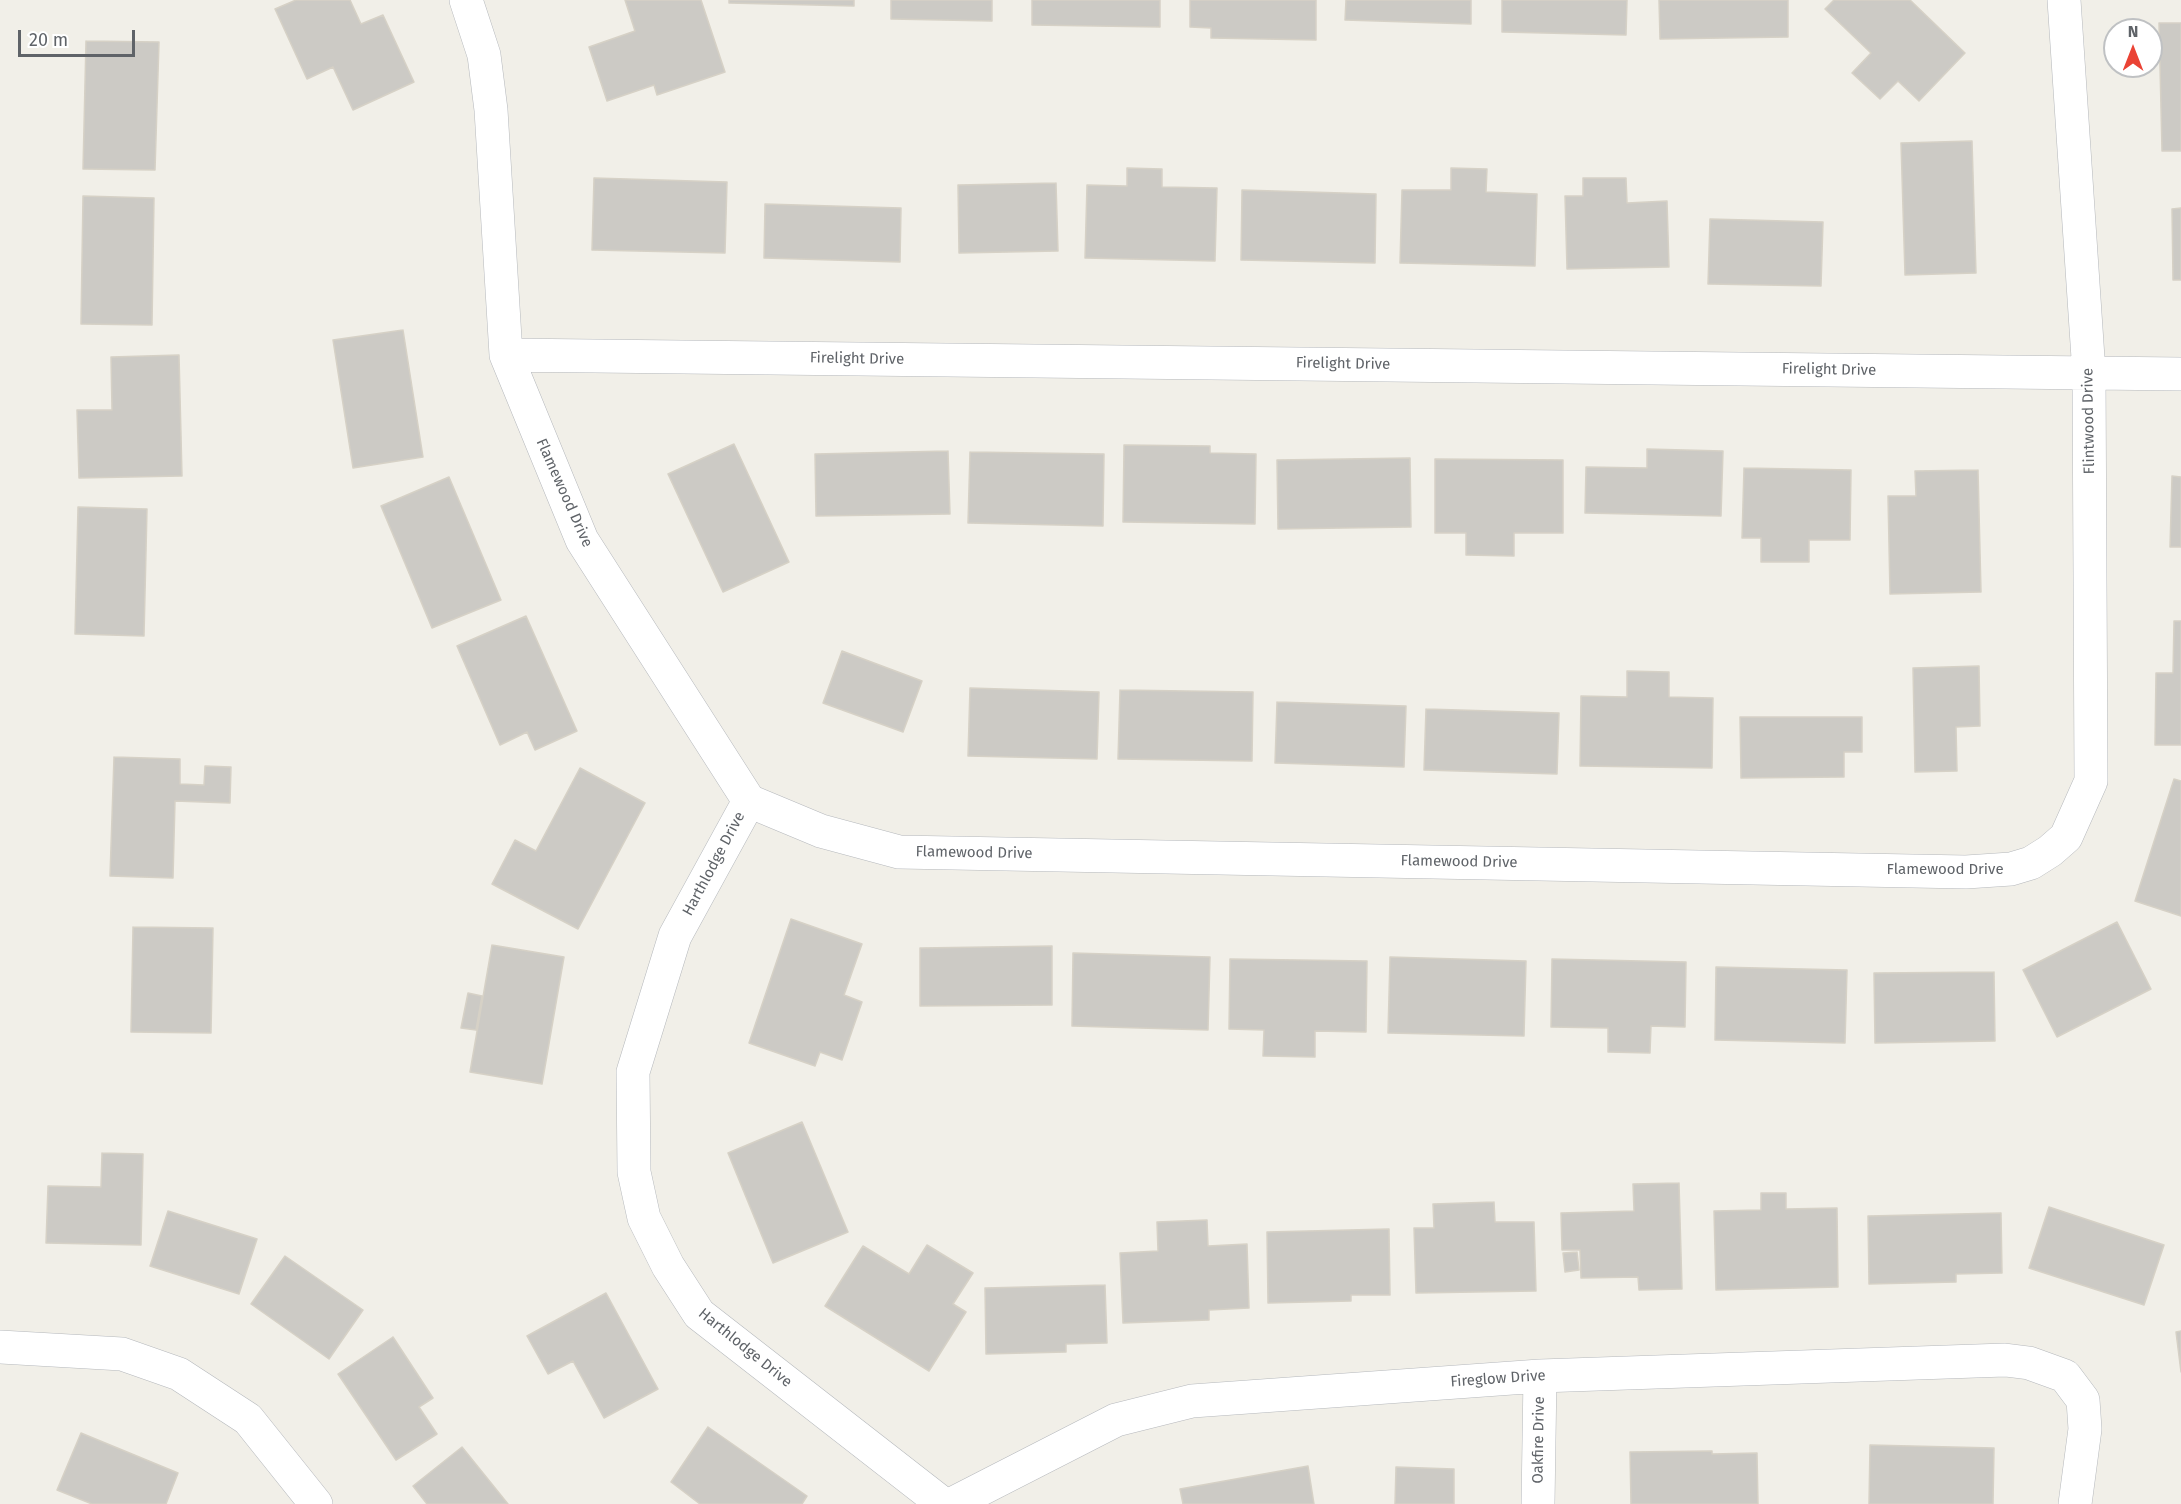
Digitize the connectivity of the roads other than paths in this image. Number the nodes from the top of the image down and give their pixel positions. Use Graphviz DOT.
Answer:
graph roads {
  1 [pos="466,0"];
  2 [pos="2064,0"];
  3 [pos="506,355"];
  4 [pos="2089,373"];
  5 [pos="2181,374"];
  6 [pos="748,801"];
  7 [pos="2066,837"];
  8 [pos="0,1347"];
  9 [pos="1540,1376"];
  10 [pos="316,1504"];
  11 [pos="943,1504"];
  12 [pos="952,1504"];
  13 [pos="1538,1504"];
  14 [pos="2075,1504"];
  1 -- 3 [label="street, Flamewood Drive"];
  2 -- 4 [label="street, Flintwood Drive"];
  3 -- 4 [label="street, Firelight Drive"];
  3 -- 6 [label="street, Flamewood Drive"];
  4 -- 5 [label="street, Firelight Drive"];
  4 -- 7 [label="street, Flintwood Drive"];
  6 -- 7 [label="street, Flamewood Drive"];
  6 -- 11 [label="street, Harthlodge Drive"];
  8 -- 10 [label="street"];
  9 -- 12 [label="street, Fireglow Drive"];
  9 -- 13 [label="street, Oakfire Drive"];
  9 -- 14 [label="street, Fireglow Drive"];
}
